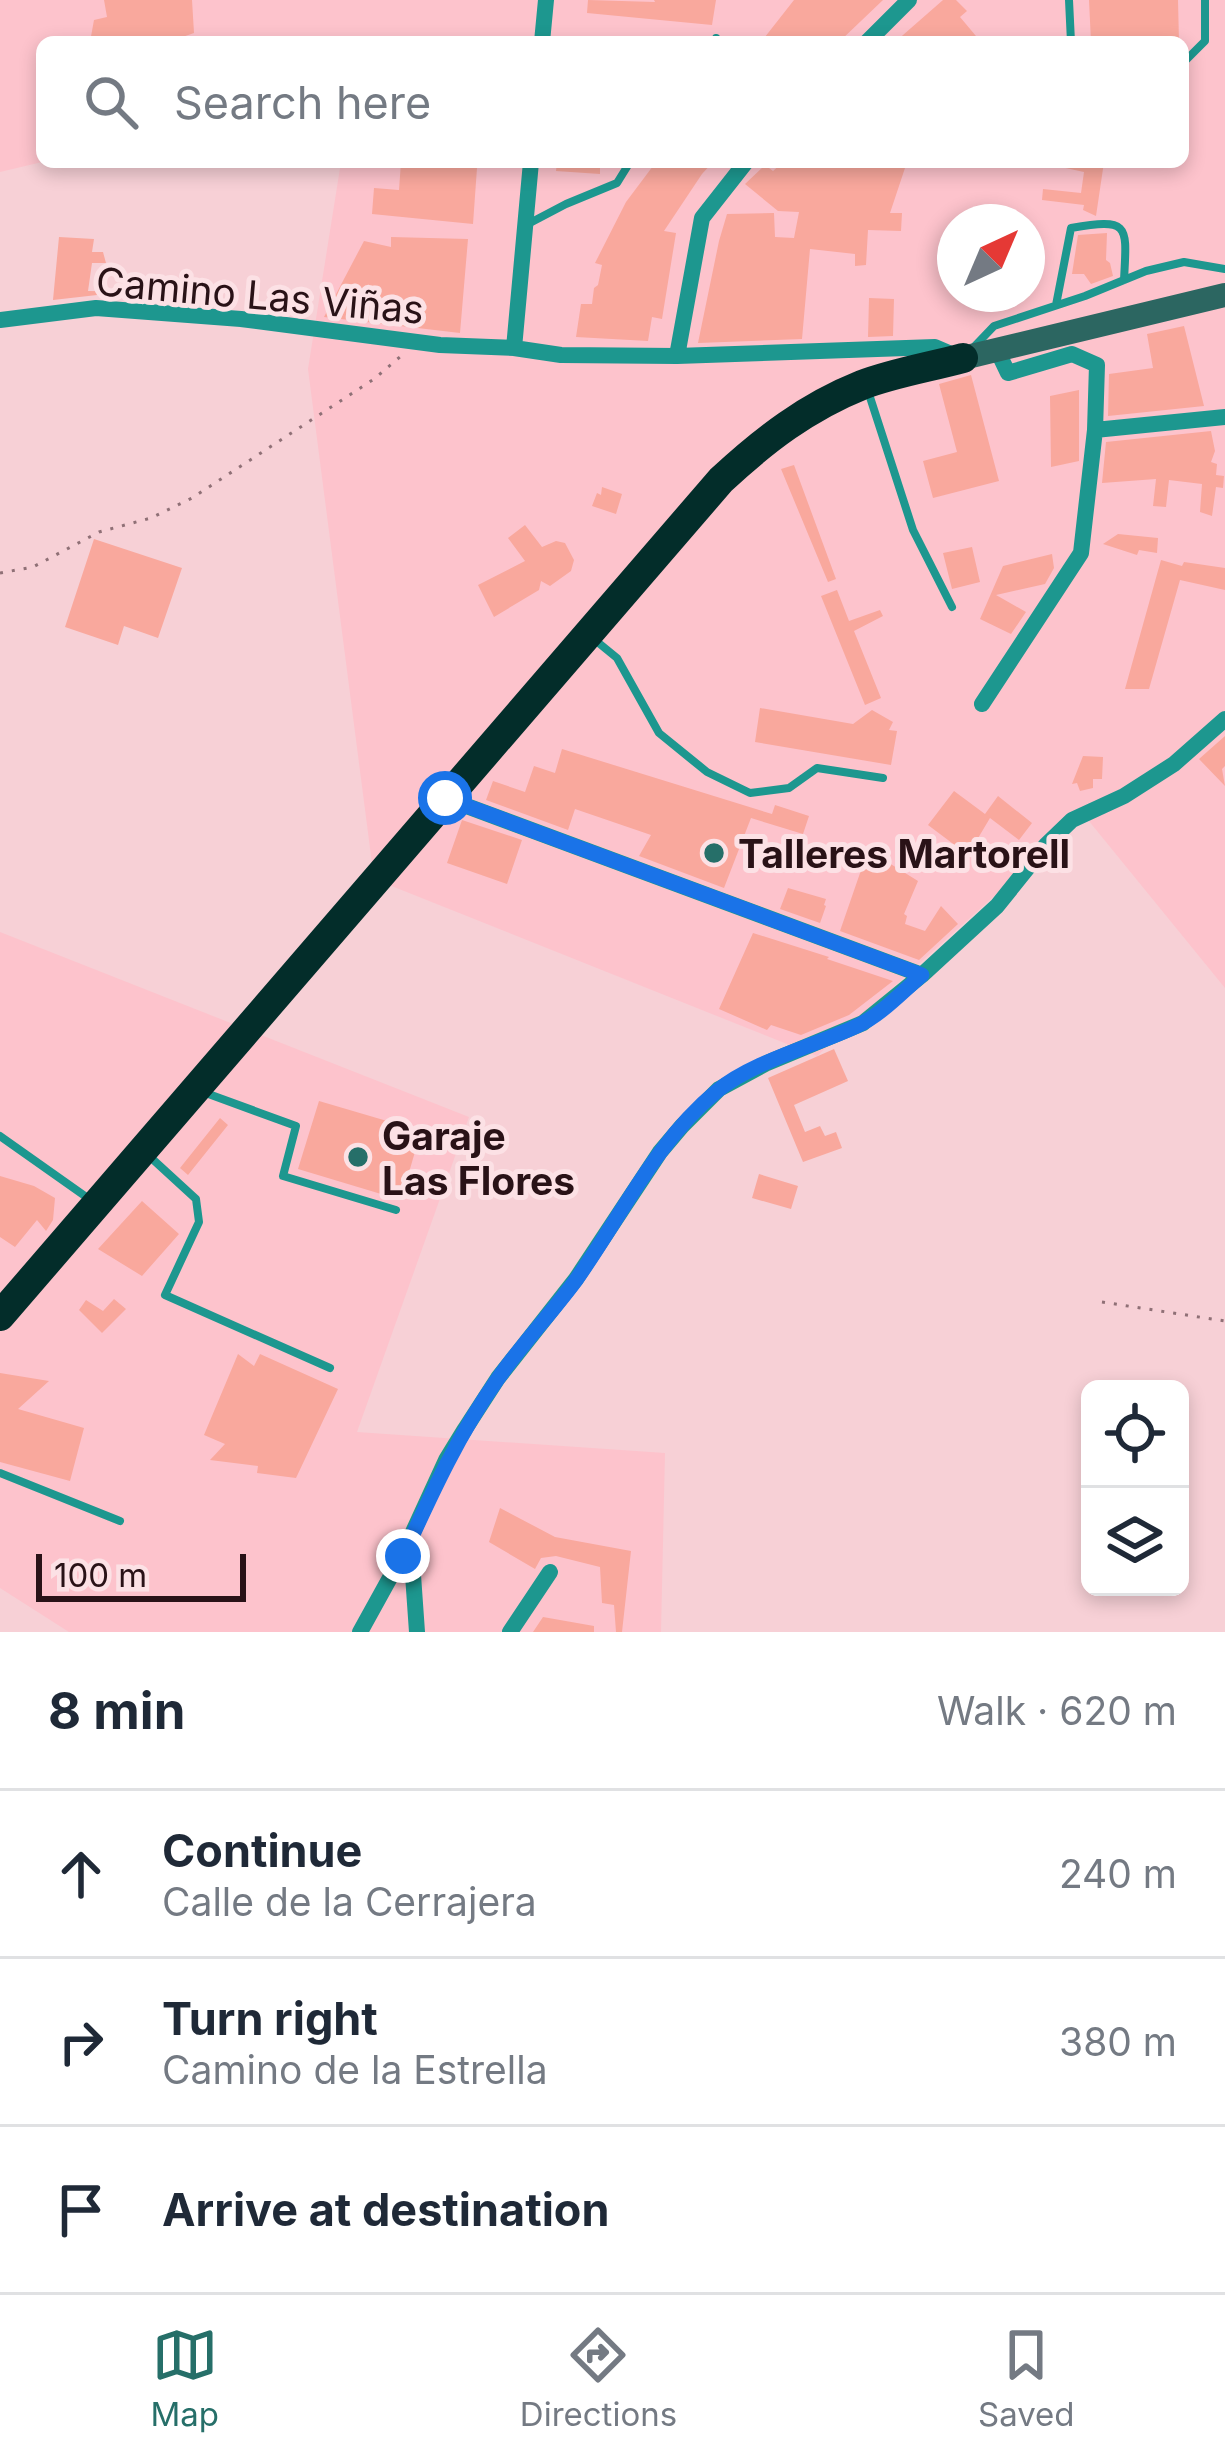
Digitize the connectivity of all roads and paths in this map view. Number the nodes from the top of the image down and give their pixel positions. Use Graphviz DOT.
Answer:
graph roads {
  1 [pos="546,0"];
  2 [pos="909,0"];
  3 [pos="1069,0"];
  4 [pos="1204,0"];
  5 [pos="543,36"];
  6 [pos="873,36"];
  7 [pos="1071,36"];
  8 [pos="1189,57"];
  9 [pos="530,168"];
  10 [pos="626,168"];
  11 [pos="741,168"];
  12 [pos="525,226"];
  13 [pos="1225,269"];
  14 [pos="1124,280"];
  15 [pos="1225,295"];
  16 [pos="1056,306"];
  17 [pos="0,320"];
  18 [pos="418,342"];
  19 [pos="514,348"];
  20 [pos="997,350"];
  21 [pos="676,356"];
  22 [pos="963,358"];
  23 [pos="865,384"];
  24 [pos="1225,418"];
  25 [pos="1095,430"];
  26 [pos="0,573"];
  27 [pos="952,607"];
  28 [pos="587,633"];
  29 [pos="982,704"];
  30 [pos="1225,719"];
  31 [pos="883,778"];
  32 [pos="445,798"];
  33 [pos="922,975"];
  34 [pos="195,1089"];
  35 [pos="0,1136"];
  36 [pos="143,1150"];
  37 [pos="97,1204"];
  38 [pos="396,1210"];
  39 [pos="1102,1302"];
  40 [pos="0,1316"];
  41 [pos="1225,1321"];
  42 [pos="330,1368"];
  43 [pos="0,1473"];
  44 [pos="120,1521"];
  45 [pos="403,1556"];
  46 [pos="550,1571"];
  47 [pos="360,1632"];
  48 [pos="417,1632"];
  49 [pos="510,1632"];
  1 -- 5 [label="street"];
  2 -- 6 [label="street"];
  3 -- 7 [label="lane"];
  4 -- 8 [label="lane"];
  9 -- 12 [label="street"];
  10 -- 12 [label="lane"];
  11 -- 21 [label="street"];
  12 -- 19 [label="street"];
  13 -- 14 [label="lane"];
  14 -- 16 [label="lane"];
  14 -- 16 [label="lane"];
  15 -- 20 [label="main road"];
  16 -- 22 [label="lane"];
  17 -- 18 [label="street, Camino Las Viñas"];
  18 -- 19 [label="street, Camino Las Viñas"];
  18 -- 26 [label="path"];
  19 -- 21 [label="street, Camino Las Viñas"];
  20 -- 22 [label="main road"];
  20 -- 25 [label="street"];
  21 -- 22 [label="street, Camino Las Viñas"];
  22 -- 23 [label="highway"];
  23 -- 27 [label="lane"];
  23 -- 28 [label="highway"];
  24 -- 25 [label="street"];
  25 -- 29 [label="street"];
  28 -- 31 [label="lane"];
  28 -- 32 [label="highway"];
  30 -- 33 [label="street"];
  32 -- 33 [label="street"];
  32 -- 34 [label="highway"];
  33 -- 45 [label="street"];
  34 -- 36 [label="highway"];
  34 -- 38 [label="lane"];
  35 -- 37 [label="lane"];
  36 -- 37 [label="highway"];
  36 -- 42 [label="lane"];
  37 -- 40 [label="highway"];
  39 -- 41 [label="path"];
  43 -- 44 [label="lane"];
  45 -- 47 [label="street"];
  45 -- 48 [label="street"];
  46 -- 49 [label="street"];
}
